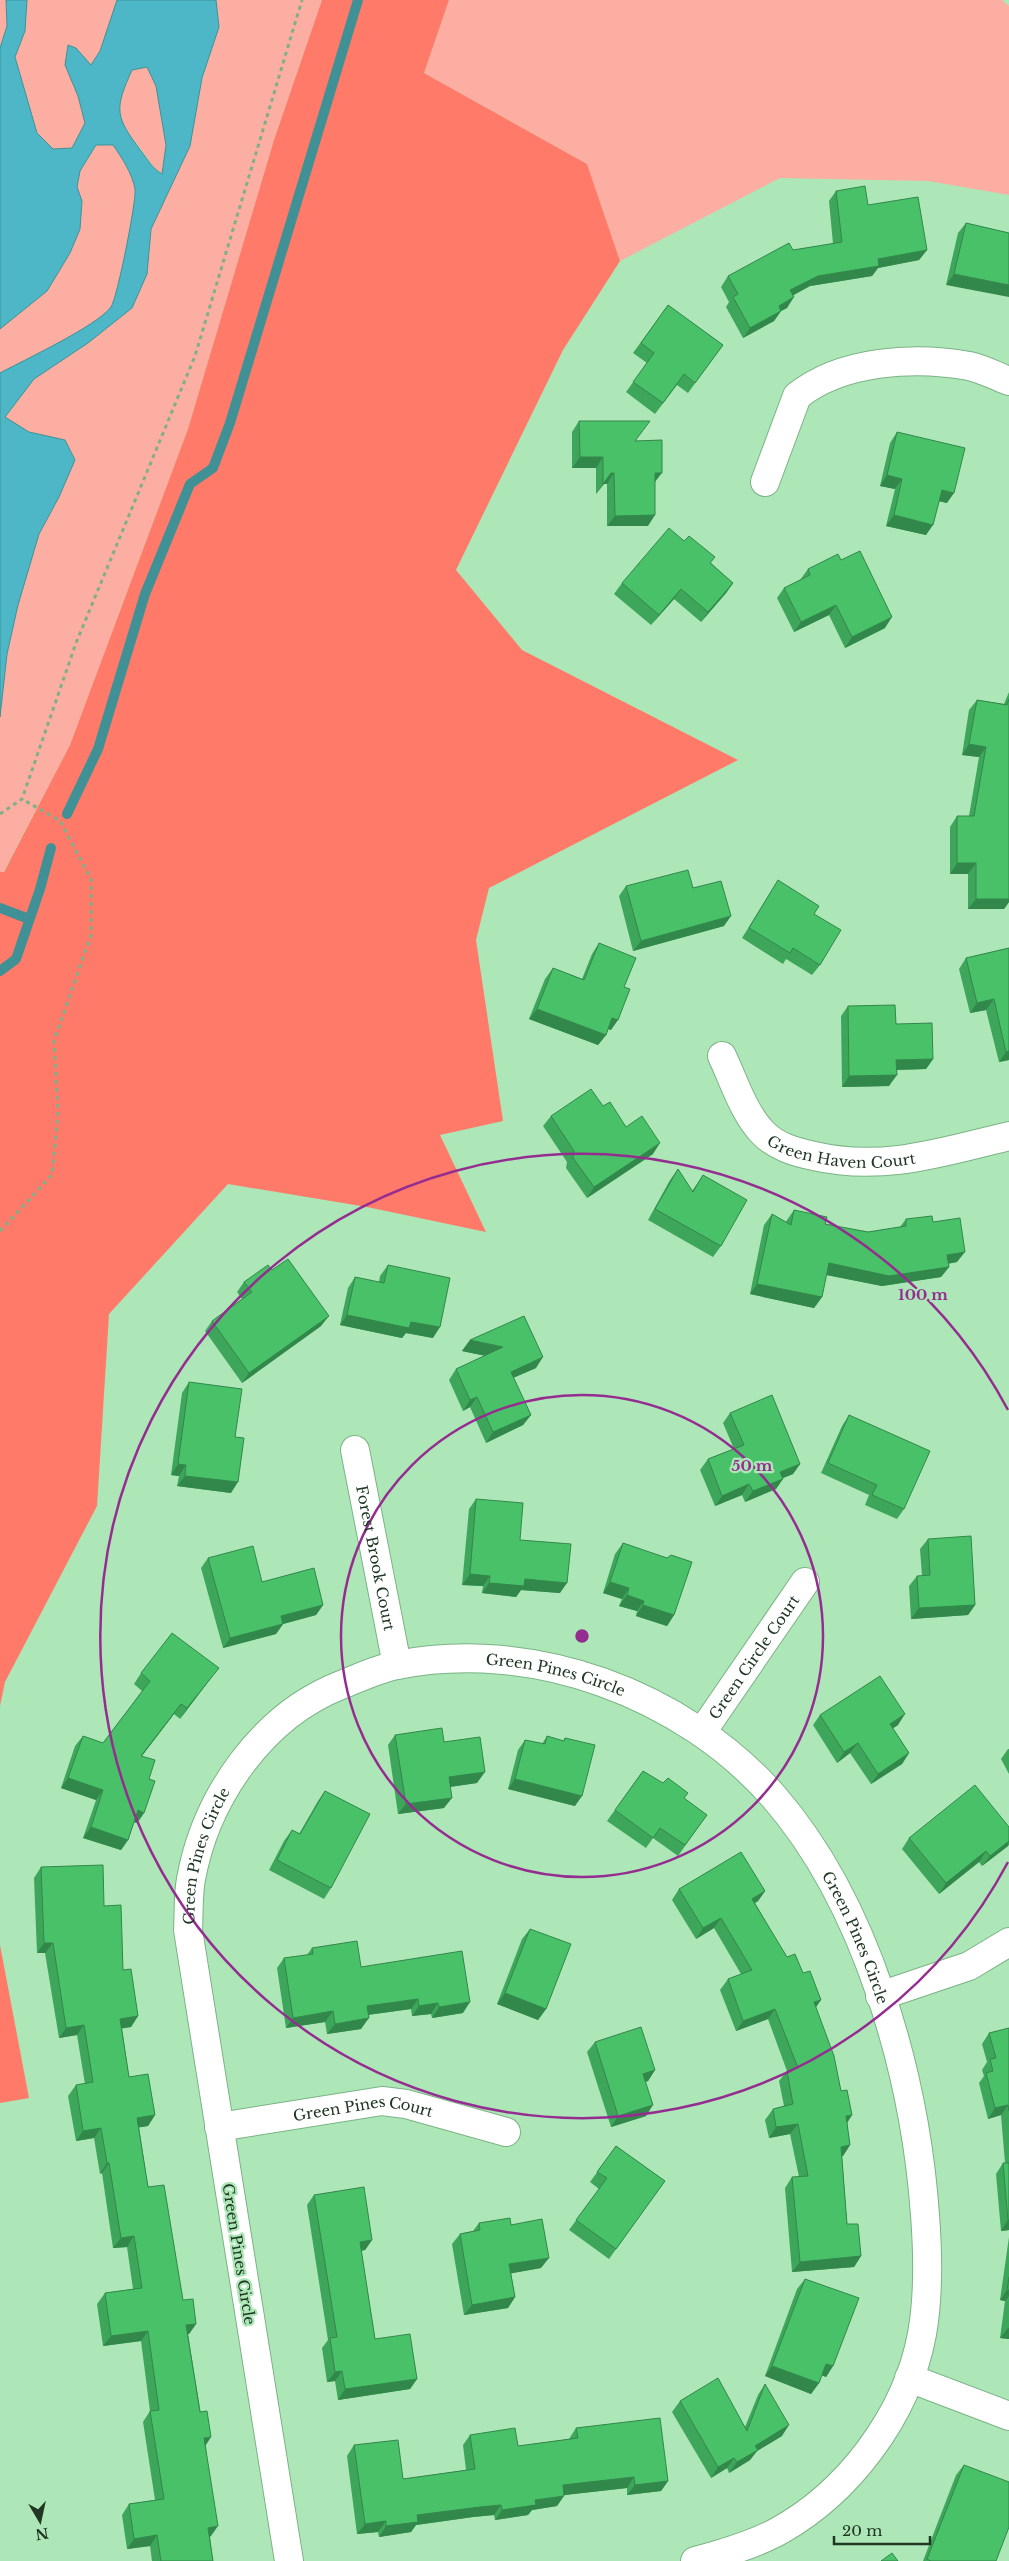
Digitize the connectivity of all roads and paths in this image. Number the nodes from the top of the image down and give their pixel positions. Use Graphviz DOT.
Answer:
graph roads {
  1 [pos="302,0"];
  2 [pos="1009,381"];
  3 [pos="765,482"];
  4 [pos="22,799"];
  5 [pos="0,814"];
  6 [pos="722,1056"];
  7 [pos="1009,1136"];
  8 [pos="0,1231"];
  9 [pos="355,1450"];
  10 [pos="805,1582"];
  11 [pos="397,1665"];
  12 [pos="702,1732"];
  13 [pos="1009,1942"];
  14 [pos="880,1996"];
  15 [pos="219,2127"];
  16 [pos="506,2132"];
  17 [pos="909,2378"];
  18 [pos="1009,2416"];
  19 [pos="289,2561"];
  20 [pos="695,2561"];
  1 -- 4 [label="path"];
  2 -- 3 [label="street"];
  4 -- 5 [label="path"];
  4 -- 8 [label="path"];
  6 -- 7 [label="street, Green Haven Court"];
  9 -- 11 [label="street, Forest Brook Court"];
  10 -- 12 [label="street, Green Circle Court"];
  11 -- 12 [label="street, Green Pines Circle"];
  11 -- 15 [label="street, Green Pines Circle"];
  12 -- 14 [label="street, Green Pines Circle"];
  13 -- 14 [label="street"];
  14 -- 17 [label="street, Green Pines Circle"];
  15 -- 16 [label="street, Green Pines Court"];
  15 -- 19 [label="street, Green Pines Circle"];
  17 -- 18 [label="street"];
  17 -- 20 [label="street, Green Pines Circle"];
}
